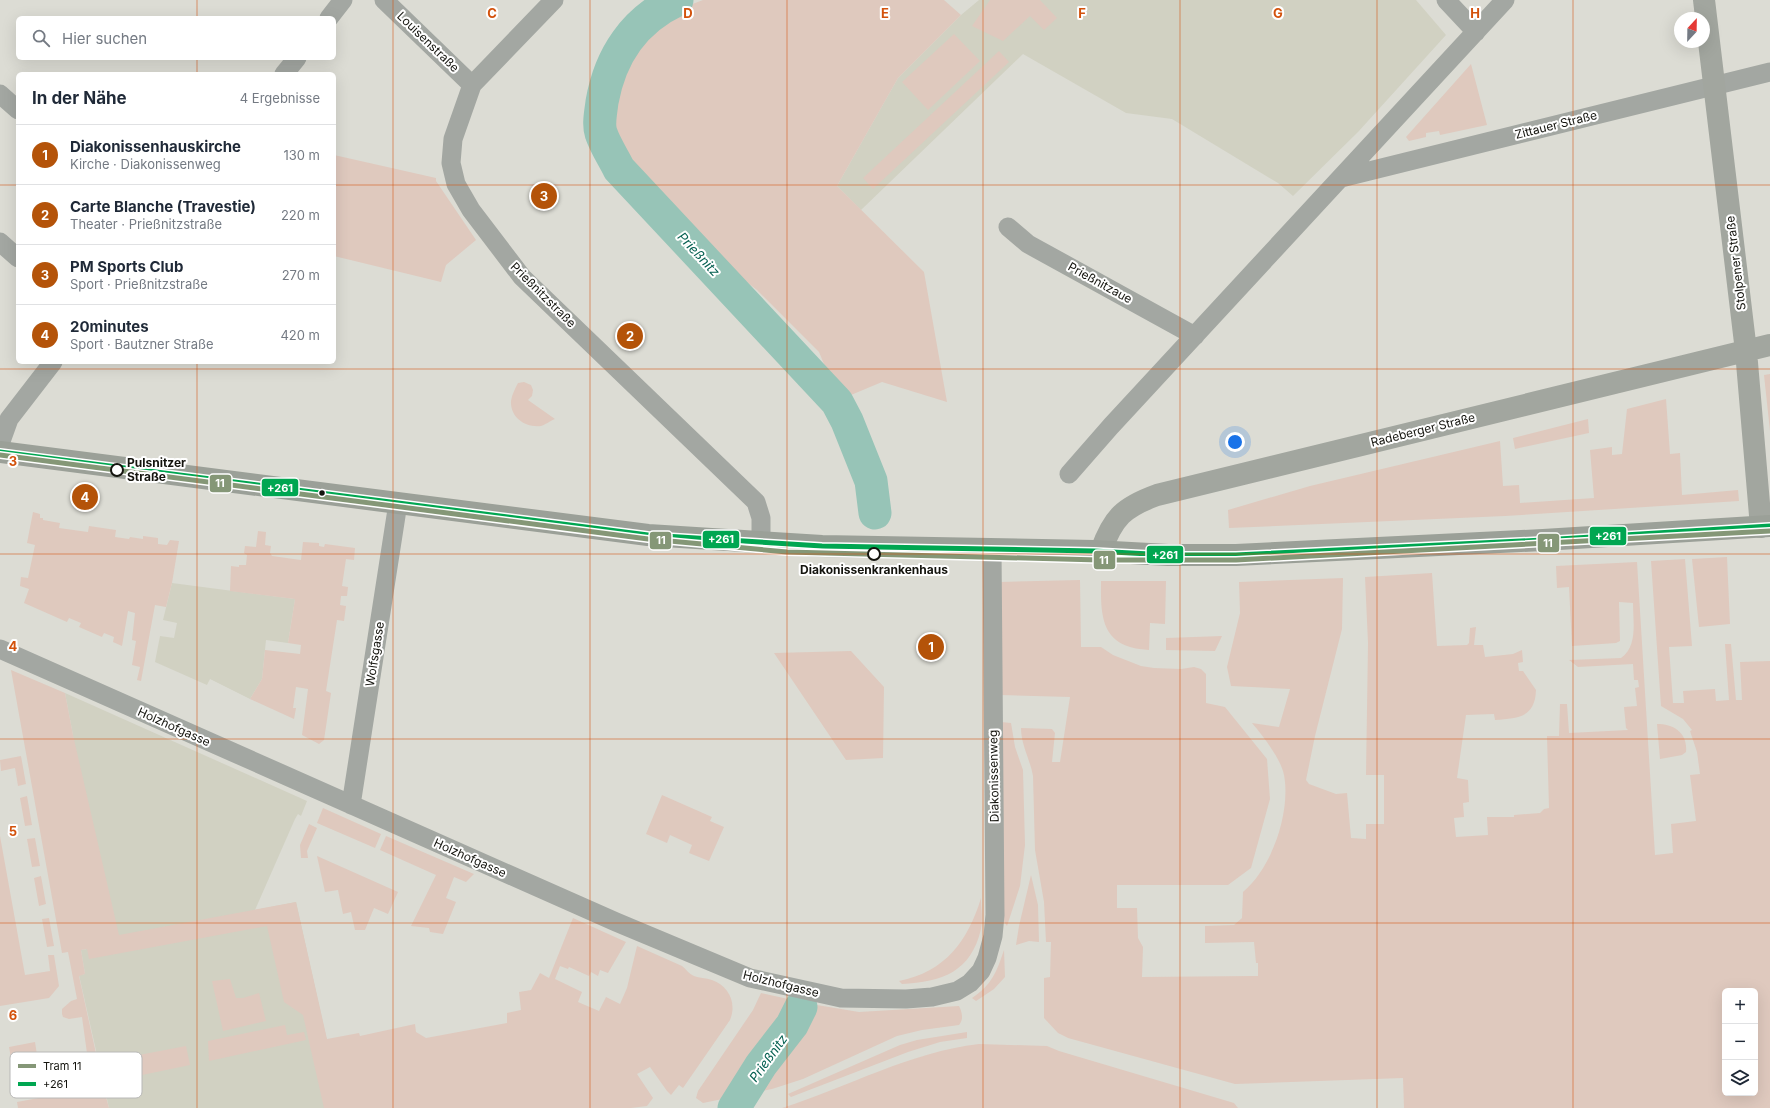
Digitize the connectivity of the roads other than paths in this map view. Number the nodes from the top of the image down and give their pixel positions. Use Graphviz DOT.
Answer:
graph roads {
  1 [pos="343,0"];
  2 [pos="384,0"];
  3 [pos="554,0"];
  4 [pos="1446,0"];
  5 [pos="1505,0"];
  6 [pos="1704,0"];
  7 [pos="331,16"];
  8 [pos="1476,32"];
  9 [pos="295,60"];
  10 [pos="286,72"];
  11 [pos="1770,72"];
  12 [pos="472,85"];
  13 [pos="1715,86"];
  14 [pos="0,94"];
  15 [pos="16,108"];
  16 [pos="1341,178"];
  17 [pos="1008,226"];
  18 [pos="0,242"];
  19 [pos="16,256"];
  20 [pos="1195,336"];
  21 [pos="1770,345"];
  22 [pos="1746,351"];
  23 [pos="51,364"];
  24 [pos="0,444"];
  25 [pos="0,452"];
  26 [pos="1069,474"];
  27 [pos="398,503"];
  28 [pos="1765,526"];
  29 [pos="761,543"];
  30 [pos="992,549"];
  31 [pos="1101,551"];
  32 [pos="0,649"];
  33 [pos="351,805"];
  34 [pos="957,991"];
  1 -- 7 [label="street"];
  2 -- 12 [label="street, Louisenstraße"];
  3 -- 12 [label="street, Prießnitzstraße"];
  4 -- 8 [label="street"];
  5 -- 8 [label="street"];
  6 -- 13 [label="street, Stolpener Straße"];
  8 -- 16 [label="street"];
  9 -- 10 [label="street"];
  11 -- 13 [label="street, Zittauer Straße"];
  12 -- 29 [label="street, Prießnitzstraße"];
  13 -- 16 [label="street, Zittauer Straße"];
  13 -- 22 [label="street, Stolpener Straße"];
  14 -- 15 [label="street"];
  16 -- 20 [label="street"];
  17 -- 20 [label="street, Prießnitzaue"];
  18 -- 19 [label="street"];
  20 -- 26 [label="street"];
  21 -- 22 [label="street, Radeberger Straße"];
  22 -- 28 [label="street, Stolpener Straße"];
  22 -- 31 [label="street, Radeberger Straße"];
  23 -- 24 [label="street"];
  25 -- 27 [label="main road"];
  27 -- 29 [label="main road"];
  27 -- 33 [label="street, Wolfsgasse"];
  28 -- 31 [label="main road"];
  29 -- 30 [label="main road"];
  30 -- 31 [label="main road"];
  30 -- 34 [label="street, Diakonissenweg"];
  32 -- 33 [label="street, Holzhofgasse"];
  33 -- 34 [label="street, Holzhofgasse"];
}
